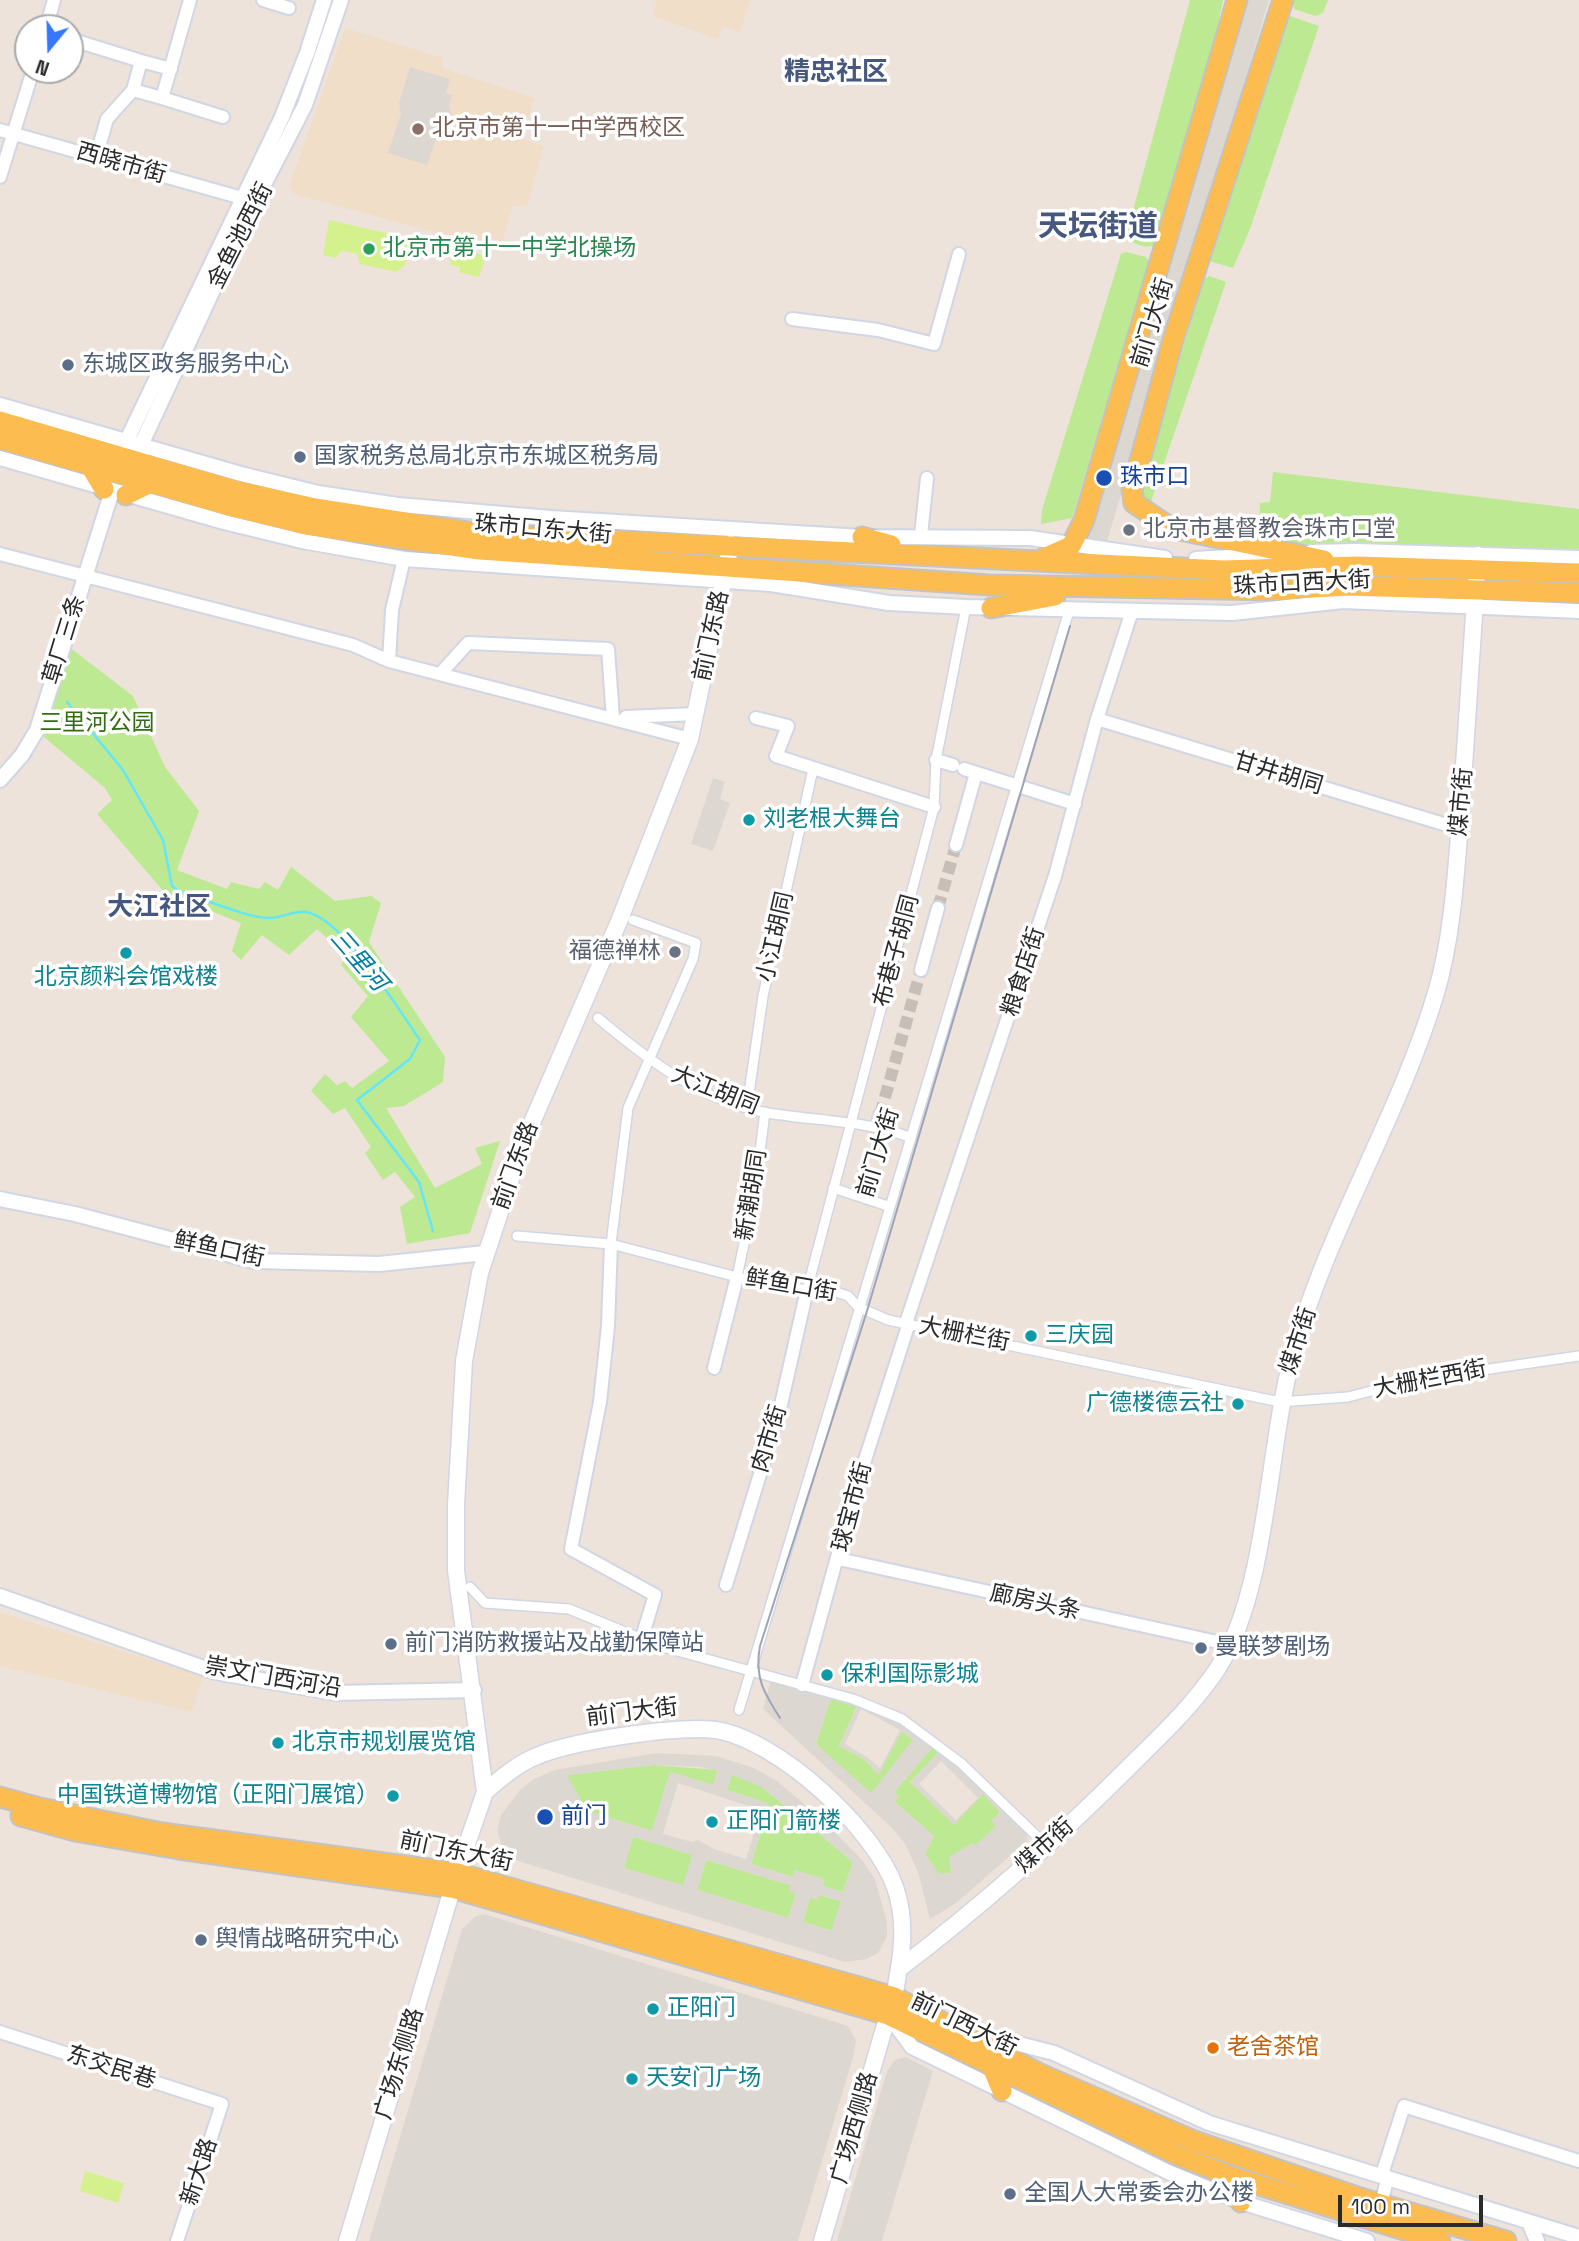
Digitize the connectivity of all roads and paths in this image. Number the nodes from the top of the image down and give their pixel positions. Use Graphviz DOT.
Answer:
graph roads {
  1 [pos="190,0"];
  2 [pos="264,0"];
  3 [pos="324,0"];
  4 [pos="341,0"];
  5 [pos="1237,0"];
  6 [pos="1283,0"];
  7 [pos="289,8"];
  8 [pos="84,43"];
  9 [pos="141,61"];
  10 [pos="170,69"];
  11 [pos="29,84"];
  12 [pos="133,90"];
  13 [pos="162,98"];
  14 [pos="223,117"];
  15 [pos="0,130"];
  16 [pos="14,134"];
  17 [pos="96,157"];
  18 [pos="0,177"];
  19 [pos="242,198"];
  20 [pos="960,254"];
  21 [pos="792,319"];
  22 [pos="0,405"];
  23 [pos="0,421"];
  24 [pos="0,439"];
  25 [pos="134,442"];
  26 [pos="106,452"];
  27 [pos="0,458"];
  28 [pos="89,464"];
  29 [pos="152,474"];
  30 [pos="927,478"];
  31 [pos="114,491"];
  32 [pos="921,535"];
  33 [pos="862,537"];
  34 [pos="681,543"];
  35 [pos="731,544"];
  36 [pos="1071,546"];
  37 [pos="1292,553"];
  38 [pos="0,554"];
  39 [pos="933,556"];
  40 [pos="1579,558"];
  41 [pos="404,559"];
  42 [pos="1042,559"];
  43 [pos="1477,563"];
  44 [pos="677,566"];
  45 [pos="1357,566"];
  46 [pos="1223,570"];
  47 [pos="1579,573"];
  48 [pos="834,574"];
  49 [pos="726,575"];
  50 [pos="85,577"];
  51 [pos="771,584"];
  52 [pos="1094,588"];
  53 [pos="1278,590"];
  54 [pos="1579,593"];
  55 [pos="1476,599"];
  56 [pos="1343,601"];
  57 [pos="966,607"];
  58 [pos="990,608"];
  59 [pos="1069,611"];
  60 [pos="1132,611"];
  61 [pos="1579,611"];
  62 [pos="388,661"];
  63 [pos="440,674"];
  64 [pos="695,714"];
  65 [pos="613,718"];
  66 [pos="756,718"];
  67 [pos="1097,719"];
  68 [pos="690,739"];
  69 [pos="936,760"];
  70 [pos="813,769"];
  71 [pos="964,769"];
  72 [pos="0,780"];
  73 [pos="1016,786"];
  74 [pos="1075,804"];
  75 [pos="934,807"];
  76 [pos="1460,829"];
  77 [pos="956,845"];
  78 [pos="938,908"];
  79 [pos="632,920"];
  80 [pos="921,970"];
  81 [pos="598,1018"];
  82 [pos="647,1059"];
  83 [pos="747,1107"];
  84 [pos="765,1112"];
  85 [pos="850,1124"];
  86 [pos="909,1137"];
  87 [pos="833,1188"];
  88 [pos="0,1199"];
  89 [pos="888,1206"];
  90 [pos="517,1236"];
  91 [pos="611,1244"];
  92 [pos="485,1253"];
  93 [pos="737,1277"];
  94 [pos="807,1290"];
  95 [pos="857,1306"];
  96 [pos="907,1326"];
  97 [pos="1579,1356"];
  98 [pos="714,1368"];
  99 [pos="1280,1402"];
  100 [pos="839,1559"];
  101 [pos="726,1585"];
  102 [pos="470,1587"];
  103 [pos="0,1597"];
  104 [pos="642,1637"];
  105 [pos="1231,1645"];
  106 [pos="749,1670"];
  107 [pos="802,1685"];
  108 [pos="474,1690"];
  109 [pos="739,1710"];
  110 [pos="485,1792"];
  111 [pos="0,1797"];
  112 [pos="0,1810"];
  113 [pos="1046,1845"];
  114 [pos="455,1880"];
  115 [pos="899,1969"];
  116 [pos="891,2006"];
  117 [pos="946,2025"];
  118 [pos="0,2032"];
  119 [pos="991,2066"];
  120 [pos="1002,2091"];
  121 [pos="222,2104"];
  122 [pos="1579,2161"];
  123 [pos="1230,2176"];
  124 [pos="1387,2180"];
  125 [pos="1241,2202"];
  126 [pos="1378,2213"];
  127 [pos="1529,2222"];
  128 [pos="1579,2237"];
  129 [pos="177,2241"];
  130 [pos="347,2241"];
  131 [pos="822,2241"];
  132 [pos="1369,2241"];
  133 [pos="1440,2241"];
  134 [pos="1506,2241"];
  135 [pos="1537,2241"];
  1 -- 10 [label="street"];
  2 -- 7 [label="street"];
  3 -- 19 [label="street, 金鱼池西街"];
  4 -- 25 [label="street, 金鱼池西街"];
  5 -- 36 [label="main road, 前门大街"];
  6 -- 37 [label="main road, 前门大街"];
  8 -- 9 [label="street"];
  9 -- 10 [label="street"];
  9 -- 12 [label="street"];
  10 -- 13 [label="street"];
  11 -- 16 [label="street"];
  12 -- 13 [label="street"];
  12 -- 17 [label="street"];
  13 -- 14 [label="street"];
  15 -- 16 [label="street, 西晓市街"];
  16 -- 17 [label="street, 西晓市街"];
  16 -- 18 [label="street"];
  17 -- 19 [label="street, 西晓市街"];
  19 -- 25 [label="street, 金鱼池西街"];
  20 -- 21 [label="street"];
  22 -- 25 [label="street, 珠市口东大街"];
  23 -- 26 [label="main road, 珠市口东大街"];
  24 -- 28 [label="main road, 珠市口东大街"];
  25 -- 26 [label="street"];
  25 -- 29 [label="street"];
  25 -- 33 [label="street, 珠市口东大街"];
  26 -- 29 [label="main road, 珠市口东大街"];
  27 -- 31 [label="street, 珠市口东大街"];
  28 -- 29 [label="main road, 珠市口东大街"];
  28 -- 31 [label="main road"];
  29 -- 31 [label="main road"];
  29 -- 34 [label="main road, 珠市口东大街"];
  29 -- 44 [label="main road, 珠市口东大街"];
  30 -- 32 [label="street"];
  31 -- 41 [label="street, 珠市口东大街"];
  31 -- 50 [label="street, 草厂三条"];
  32 -- 33 [label="street, 珠市口东大街"];
  32 -- 36 [label="street, 珠市口东大街"];
  33 -- 39 [label="main road"];
  34 -- 35 [label="main road, 珠市口东大街"];
  34 -- 44 [label="main road"];
  35 -- 39 [label="main road, 珠市口东大街"];
  35 -- 49 [label="main road, 前门东路"];
  36 -- 37 [label="street, 珠市口西大街"];
  36 -- 42 [label="main road"];
  37 -- 43 [label="street, 珠市口西大街"];
  37 -- 45 [label="main road, 前门大街"];
  37 -- 46 [label="main road"];
  38 -- 50 [label="street"];
  39 -- 42 [label="main road, 珠市口东大街"];
  40 -- 43 [label="street, 珠市口西大街"];
  41 -- 49 [label="street, 珠市口东大街"];
  41 -- 62 [label="street"];
  42 -- 46 [label="main road, 珠市口西大街"];
  43 -- 45 [label="main road, 珠市口西大街"];
  43 -- 47 [label="main road, 珠市口西大街"];
  43 -- 55 [label="main road, 煤市街"];
  44 -- 49 [label="main road, 珠市口东大街"];
  45 -- 46 [label="main road, 珠市口西大街"];
  48 -- 49 [label="main road, 珠市口东大街"];
  48 -- 51 [label="main road"];
  48 -- 52 [label="main road, 珠市口东大街"];
  49 -- 51 [label="street, 珠市口东大街"];
  49 -- 64 [label="main road, 前门东路"];
  50 -- 62 [label="street"];
  50 -- 72 [label="street, 草厂三条"];
  51 -- 57 [label="street, 珠市口东大街"];
  52 -- 53 [label="main road, 珠市口西大街"];
  52 -- 58 [label="main road"];
  53 -- 55 [label="main road, 珠市口西大街"];
  53 -- 56 [label="main road"];
  54 -- 55 [label="main road, 珠市口西大街"];
  55 -- 56 [label="street, 珠市口西大街"];
  55 -- 61 [label="street, 珠市口西大街"];
  55 -- 76 [label="main road, 煤市街"];
  56 -- 60 [label="street, 珠市口西大街"];
  57 -- 58 [label="street, 珠市口东大街"];
  57 -- 69 [label="street, 布巷子胡同"];
  58 -- 59 [label="street, 珠市口东大街"];
  59 -- 60 [label="street, 珠市口西大街"];
  59 -- 73 [label="street, 前门大街"];
  60 -- 67 [label="street, 粮食店街"];
  62 -- 63 [label="street"];
  63 -- 65 [label="street"];
  63 -- 65 [label="street"];
  64 -- 65 [label="street"];
  64 -- 68 [label="main road, 前门东路"];
  65 -- 68 [label="street"];
  66 -- 70 [label="street"];
  67 -- 74 [label="street, 粮食店街"];
  67 -- 76 [label="street, 甘井胡同"];
  68 -- 92 [label="main road, 前门东路"];
  69 -- 71 [label="street"];
  69 -- 75 [label="street, 布巷子胡同"];
  70 -- 75 [label="street"];
  70 -- 83 [label="street, 小江胡同"];
  71 -- 73 [label="street"];
  71 -- 77 [label="street"];
  73 -- 74 [label="street"];
  73 -- 86 [label="street, 前门大街"];
  74 -- 96 [label="street, 粮食店街"];
  75 -- 85 [label="street, 布巷子胡同"];
  76 -- 99 [label="main road, 煤市街"];
  78 -- 80 [label="street"];
  79 -- 82 [label="street"];
  81 -- 82 [label="street, 大江胡同"];
  82 -- 83 [label="street, 大江胡同"];
  82 -- 91 [label="street"];
  83 -- 84 [label="street, 大江胡同"];
  84 -- 85 [label="street, 大江胡同"];
  84 -- 93 [label="street, 新潮胡同"];
  85 -- 86 [label="street, 大江胡同"];
  85 -- 87 [label="street, 布巷子胡同"];
  86 -- 89 [label="street, 前门大街"];
  87 -- 89 [label="street"];
  87 -- 94 [label="street, 布巷子胡同"];
  88 -- 92 [label="street, 鲜鱼口街"];
  89 -- 95 [label="street, 前门大街"];
  90 -- 91 [label="street, 鲜鱼口街"];
  91 -- 93 [label="street, 鲜鱼口街"];
  91 -- 104 [label="street"];
  92 -- 108 [label="main road, 前门东路"];
  93 -- 94 [label="street, 鲜鱼口街"];
  93 -- 98 [label="street"];
  94 -- 95 [label="street, 鲜鱼口街"];
  94 -- 101 [label="street, 肉市街"];
  95 -- 96 [label="street, 大栅栏街"];
  95 -- 106 [label="street, 前门大街"];
  96 -- 99 [label="street, 大栅栏街"];
  96 -- 100 [label="street, 球宝市街"];
  97 -- 99 [label="street, 大栅栏西街"];
  99 -- 105 [label="main road, 煤市街"];
  100 -- 105 [label="street, 廊房头条"];
  100 -- 107 [label="street, 球宝市街"];
  102 -- 104 [label="street"];
  103 -- 108 [label="street, 崇文门西河沿"];
  104 -- 106 [label="street"];
  105 -- 113 [label="main road, 煤市街"];
  106 -- 107 [label="street"];
  106 -- 109 [label="street, 前门大街"];
  107 -- 113 [label="street"];
  108 -- 110 [label="main road, 前门东路"];
  110 -- 114 [label="main road, 广场东侧路"];
  110 -- 115 [label="main road, 前门大街"];
  111 -- 114 [label="main road, 前门东大街"];
  112 -- 114 [label="main road, 前门东大街"];
  113 -- 115 [label="main road, 煤市街"];
  114 -- 116 [label="main road, 前门东大街"];
  114 -- 130 [label="main road, 广场东侧路"];
  115 -- 116 [label="main road, 广场西侧路"];
  116 -- 117 [label="main road, 前门西大街"];
  116 -- 119 [label="main road, 前门西大街"];
  116 -- 120 [label="street, 前门西大街"];
  116 -- 131 [label="main road, 广场西侧路"];
  117 -- 124 [label="street, 前门西大街"];
  117 -- 126 [label="main road, 前门西大街"];
  118 -- 121 [label="street, 东交民巷"];
  119 -- 120 [label="main road"];
  119 -- 123 [label="main road, 前门西大街"];
  120 -- 125 [label="street, 前门西大街"];
  121 -- 129 [label="street, 新大路"];
  122 -- 124 [label="street"];
  123 -- 125 [label="main road"];
  123 -- 126 [label="main road, 前门西大街"];
  124 -- 126 [label="street"];
  124 -- 127 [label="street, 前门西大街"];
  125 -- 132 [label="street, 前门西大街"];
  126 -- 132 [label="street"];
  126 -- 133 [label="main road, 前门西大街"];
  126 -- 134 [label="main road, 前门西大街"];
  127 -- 128 [label="street, 前门西大街"];
  127 -- 135 [label="street"];
}
